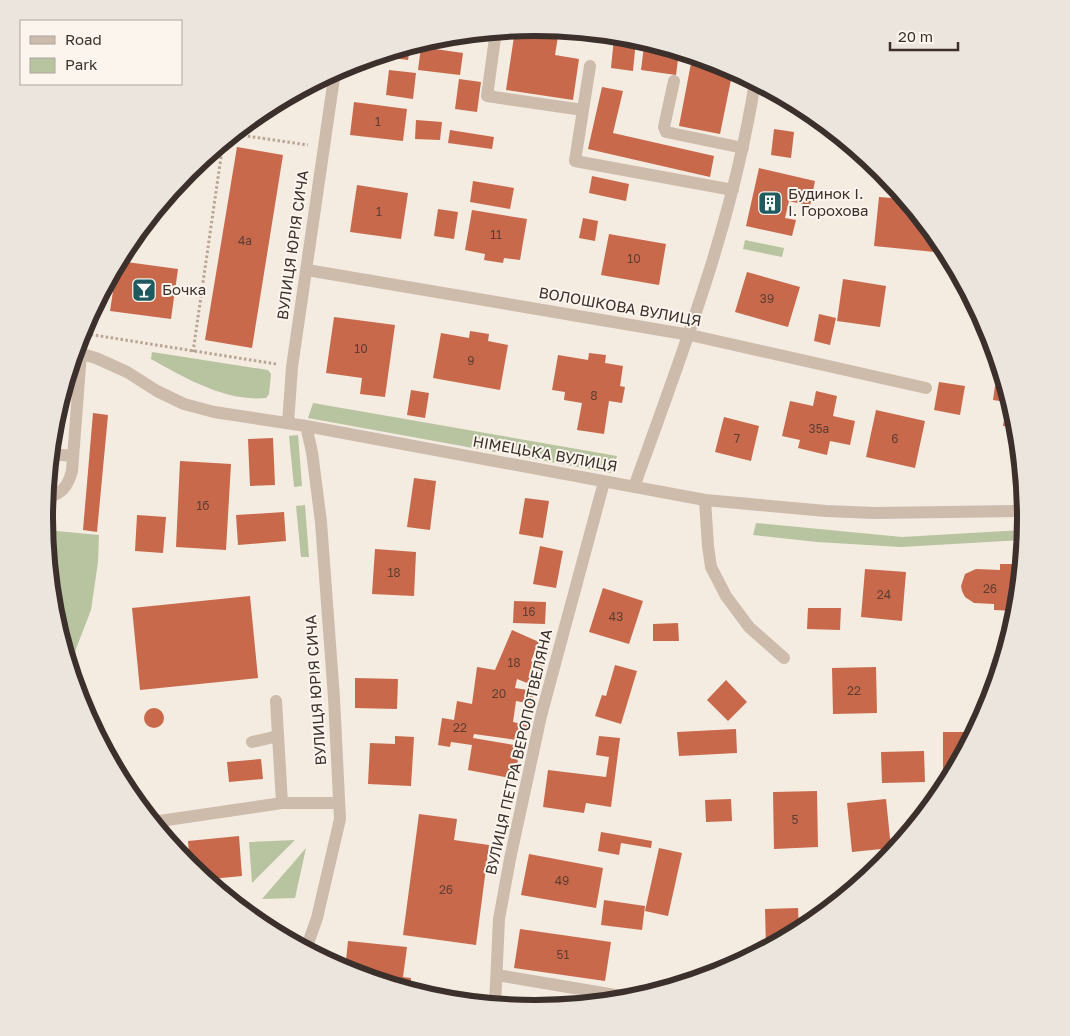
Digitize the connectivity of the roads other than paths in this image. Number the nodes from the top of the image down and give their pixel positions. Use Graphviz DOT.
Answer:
graph roads {
  1 [pos="495,38"];
  2 [pos="590,66"];
  3 [pos="333,81"];
  4 [pos="674,81"];
  5 [pos="754,89"];
  6 [pos="583,110"];
  7 [pos="743,148"];
  8 [pos="733,190"];
  9 [pos="307,270"];
  10 [pos="690,334"];
  11 [pos="82,354"];
  12 [pos="77,370"];
  13 [pos="926,388"];
  14 [pos="288,423"];
  15 [pos="306,426"];
  16 [pos="57,455"];
  17 [pos="72,456"];
  18 [pos="604,482"];
  19 [pos="634,487"];
  20 [pos="54,495"];
  21 [pos="705,500"];
  22 [pos="1017,511"];
  23 [pos="784,658"];
  24 [pos="276,701"];
  25 [pos="278,736"];
  26 [pos="252,742"];
  27 [pos="340,803"];
  28 [pos="282,804"];
  29 [pos="161,821"];
  30 [pos="308,943"];
  31 [pos="497,975"];
  32 [pos="609,994"];
  33 [pos="495,998"];
  1 -- 6 [label="street"];
  2 -- 6 [label="street"];
  3 -- 9 [label="street, ВУЛИЦЯ ЮРІЯ СИЧА"];
  4 -- 7 [label="street"];
  5 -- 7 [label="street"];
  6 -- 8 [label="street"];
  7 -- 8 [label="street"];
  8 -- 10 [label="street"];
  9 -- 10 [label="street, ВОЛОШКОВА ВУЛИЦЯ"];
  9 -- 14 [label="street, ВУЛИЦЯ ЮРІЯ СИЧА"];
  10 -- 13 [label="street, ВОЛОШКОВА ВУЛИЦЯ"];
  10 -- 19 [label="street"];
  11 -- 14 [label="street, НІМЕЦЬКА ВУЛИЦЯ"];
  12 -- 17 [label="street"];
  14 -- 15 [label="street, НІМЕЦЬКА ВУЛИЦЯ"];
  15 -- 18 [label="street, НІМЕЦЬКА ВУЛИЦЯ"];
  15 -- 27 [label="street, ВУЛИЦЯ ЮРІЯ СИЧА"];
  16 -- 17 [label="street"];
  17 -- 20 [label="street"];
  18 -- 19 [label="street, НІМЕЦЬКА ВУЛИЦЯ"];
  18 -- 31 [label="street, ВУЛИЦЯ ПЕТРА ВЕРОПОТВЕЛЯНА"];
  19 -- 21 [label="street, НІМЕЦЬКА ВУЛИЦЯ"];
  21 -- 22 [label="street, НІМЕЦЬКА ВУЛИЦЯ"];
  21 -- 23 [label="street"];
  24 -- 25 [label="street"];
  25 -- 26 [label="street"];
  25 -- 28 [label="street"];
  27 -- 28 [label="street"];
  27 -- 30 [label="street, ВУЛИЦЯ ЮРІЯ СИЧА"];
  28 -- 29 [label="street"];
  31 -- 32 [label="street"];
  31 -- 33 [label="street, ВУЛИЦЯ ПЕТРА ВЕРОПОТВЕЛЯНА"];
}
